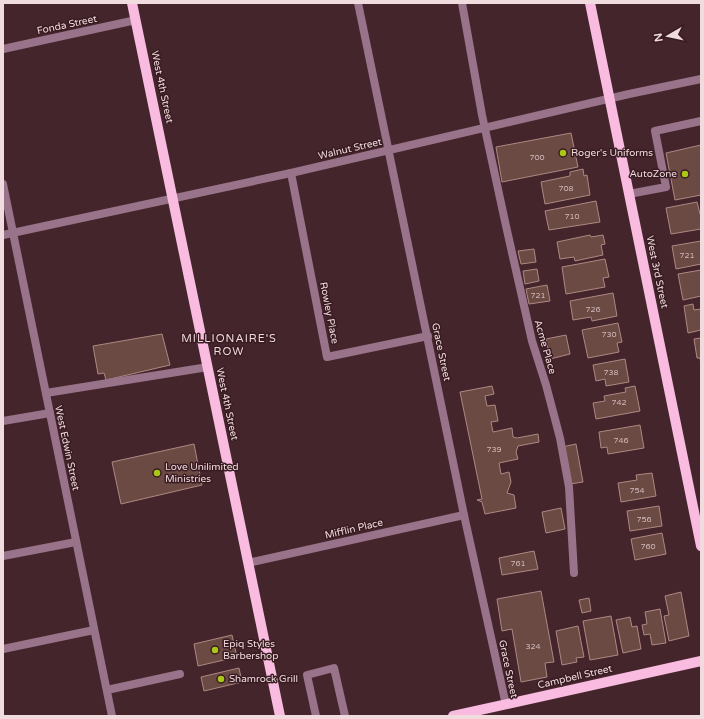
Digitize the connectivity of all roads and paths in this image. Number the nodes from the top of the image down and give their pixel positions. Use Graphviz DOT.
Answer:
graph roads {
  1 [pos="132,3"];
  2 [pos="358,3"];
  3 [pos="462,3"];
  4 [pos="590,3"];
  5 [pos="136,20"];
  6 [pos="3,49"];
  7 [pos="701,79"];
  8 [pos="610,99"];
  9 [pos="701,121"];
  10 [pos="485,128"];
  11 [pos="389,150"];
  12 [pos="291,173"];
  13 [pos="3,184"];
  14 [pos="629,194"];
  15 [pos="173,199"];
  16 [pos="13,233"];
  17 [pos="3,235"];
  18 [pos="428,336"];
  19 [pos="208,367"];
  20 [pos="46,393"];
  21 [pos="50,413"];
  22 [pos="3,422"];
  23 [pos="464,515"];
  24 [pos="76,542"];
  25 [pos="701,546"];
  26 [pos="3,556"];
  27 [pos="248,563"];
  28 [pos="574,573"];
  29 [pos="94,630"];
  30 [pos="3,649"];
  31 [pos="701,661"];
  32 [pos="180,674"];
  33 [pos="107,690"];
  34 [pos="506,705"];
  35 [pos="112,716"];
  36 [pos="280,716"];
  37 [pos="316,716"];
  38 [pos="345,716"];
  39 [pos="453,716"];
  1 -- 5 [label="main road, West 4th Street"];
  2 -- 11 [label="street, Grace Street"];
  3 -- 10 [label="street, Acme Place"];
  4 -- 8 [label="main road, West 3rd Street"];
  5 -- 6 [label="street, Fonda Street"];
  5 -- 15 [label="main road, West 4th Street"];
  7 -- 8 [label="street, Walnut Street"];
  8 -- 10 [label="street, Walnut Street"];
  8 -- 14 [label="main road, West 3rd Street"];
  9 -- 14 [label="street"];
  10 -- 11 [label="street, Walnut Street"];
  10 -- 28 [label="street, Acme Place"];
  11 -- 12 [label="street, Walnut Street"];
  11 -- 18 [label="street, Grace Street"];
  12 -- 15 [label="street, Walnut Street"];
  12 -- 18 [label="street, Rowley Place"];
  13 -- 16 [label="street, West Edwin Street"];
  14 -- 25 [label="main road, West 3rd Street"];
  15 -- 16 [label="street, Walnut Street"];
  15 -- 19 [label="main road, West 4th Street"];
  16 -- 17 [label="street, Walnut Street"];
  16 -- 20 [label="street, West Edwin Street"];
  18 -- 23 [label="street, Grace Street"];
  19 -- 20 [label="street"];
  19 -- 27 [label="main road, West 4th Street"];
  20 -- 21 [label="street, West Edwin Street"];
  21 -- 22 [label="street"];
  21 -- 24 [label="street, West Edwin Street"];
  23 -- 27 [label="street, Mifflin Place"];
  23 -- 34 [label="street, Grace Street"];
  24 -- 26 [label="street"];
  24 -- 29 [label="street, West Edwin Street"];
  27 -- 36 [label="main road, West 4th Street"];
  29 -- 30 [label="street"];
  29 -- 33 [label="street, West Edwin Street"];
  31 -- 34 [label="main road, Campbell Street"];
  32 -- 33 [label="street"];
  33 -- 35 [label="street, West Edwin Street"];
  34 -- 39 [label="main road, Campbell Street"];
  37 -- 38 [label="street"];
}
